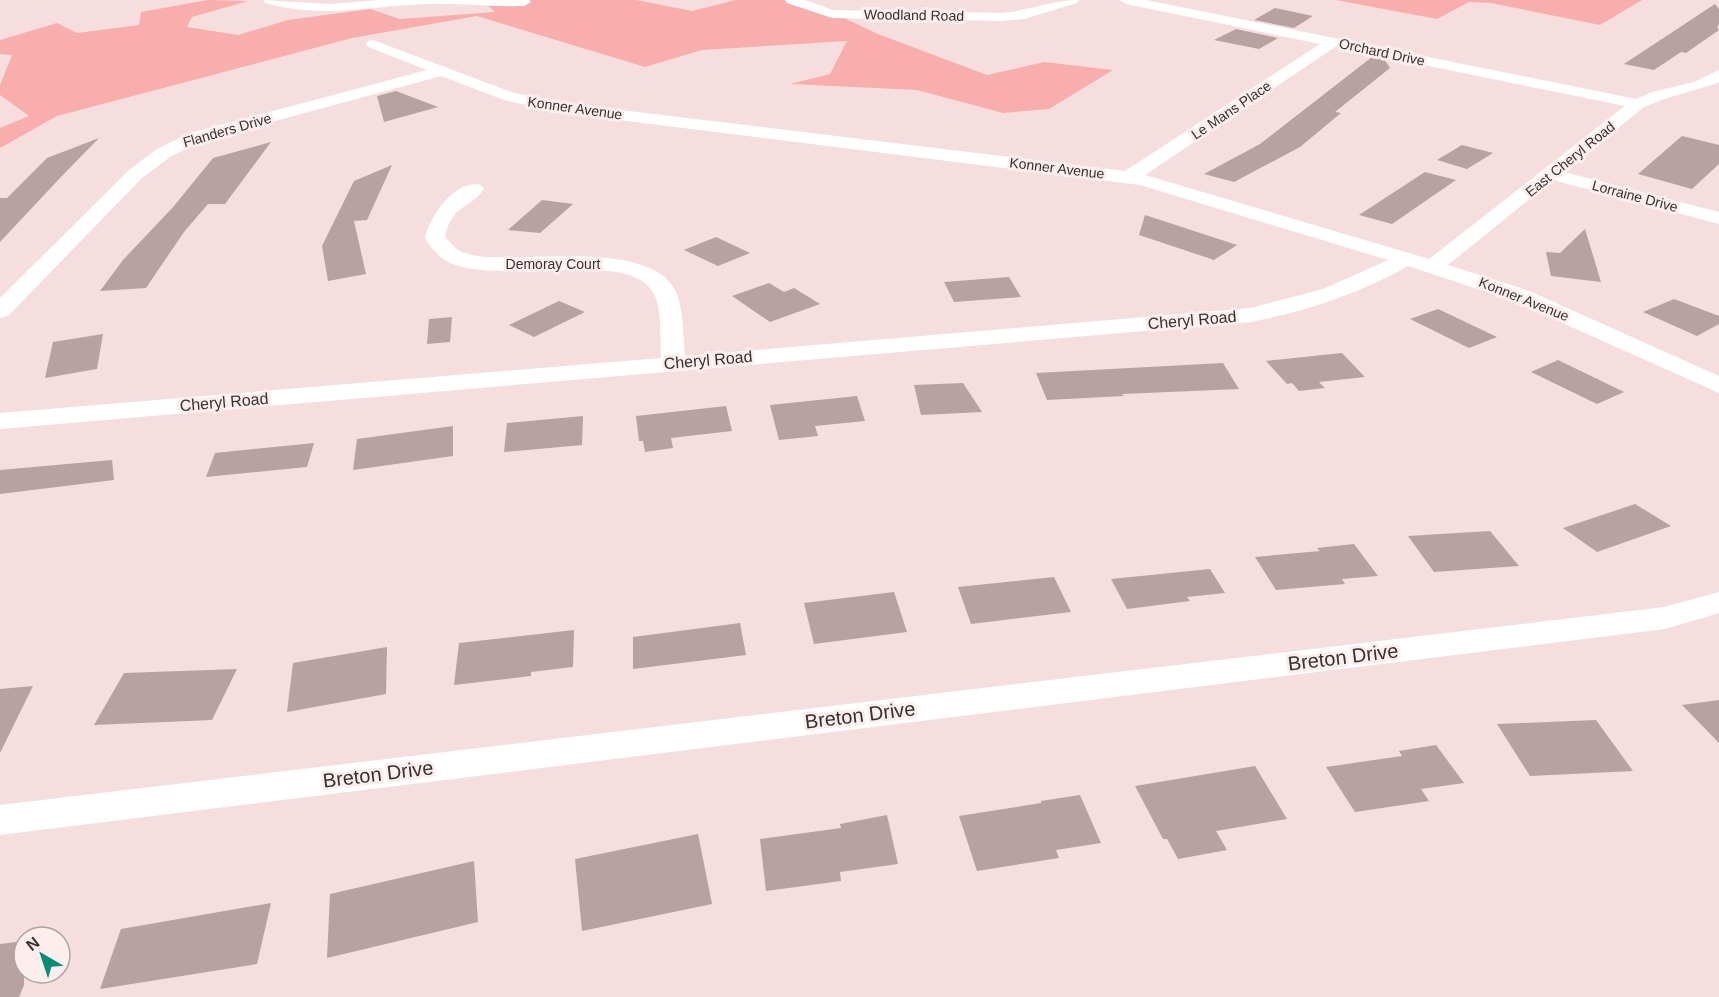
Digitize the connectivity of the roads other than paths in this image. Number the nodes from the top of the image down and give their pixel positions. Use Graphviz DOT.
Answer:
graph roads {
  1 [pos="270,0"];
  2 [pos="792,0"];
  3 [pos="1072,0"];
  4 [pos="1126,0"];
  5 [pos="524,2"];
  6 [pos="1333,42"];
  7 [pos="373,44"];
  8 [pos="442,71"];
  9 [pos="1719,75"];
  10 [pos="1638,104"];
  11 [pos="1551,174"];
  12 [pos="1129,177"];
  13 [pos="474,189"];
  14 [pos="1719,218"];
  15 [pos="1406,259"];
  16 [pos="1432,267"];
  17 [pos="0,311"];
  18 [pos="674,363"];
  19 [pos="1719,385"];
  20 [pos="0,421"];
  21 [pos="1719,602"];
  22 [pos="0,820"];
  1 -- 5 [label="street"];
  2 -- 3 [label="street, Woodland Road"];
  4 -- 6 [label="street, Orchard Drive"];
  6 -- 10 [label="street, Orchard Drive"];
  6 -- 12 [label="street, Le Mans Place"];
  7 -- 8 [label="street, Konner Avenue"];
  8 -- 12 [label="street, Konner Avenue"];
  8 -- 17 [label="street, Flanders Drive"];
  9 -- 10 [label="street, East Cheryl Road"];
  10 -- 11 [label="street, East Cheryl Road"];
  11 -- 14 [label="street, Lorraine Drive"];
  11 -- 16 [label="street, East Cheryl Road"];
  12 -- 15 [label="street, Konner Avenue"];
  13 -- 18 [label="street, Demoray Court"];
  15 -- 16 [label="street, Konner Avenue"];
  15 -- 18 [label="street, Cheryl Road"];
  16 -- 19 [label="street, Konner Avenue"];
  18 -- 20 [label="street, Cheryl Road"];
  21 -- 22 [label="street, Breton Drive"];
}
